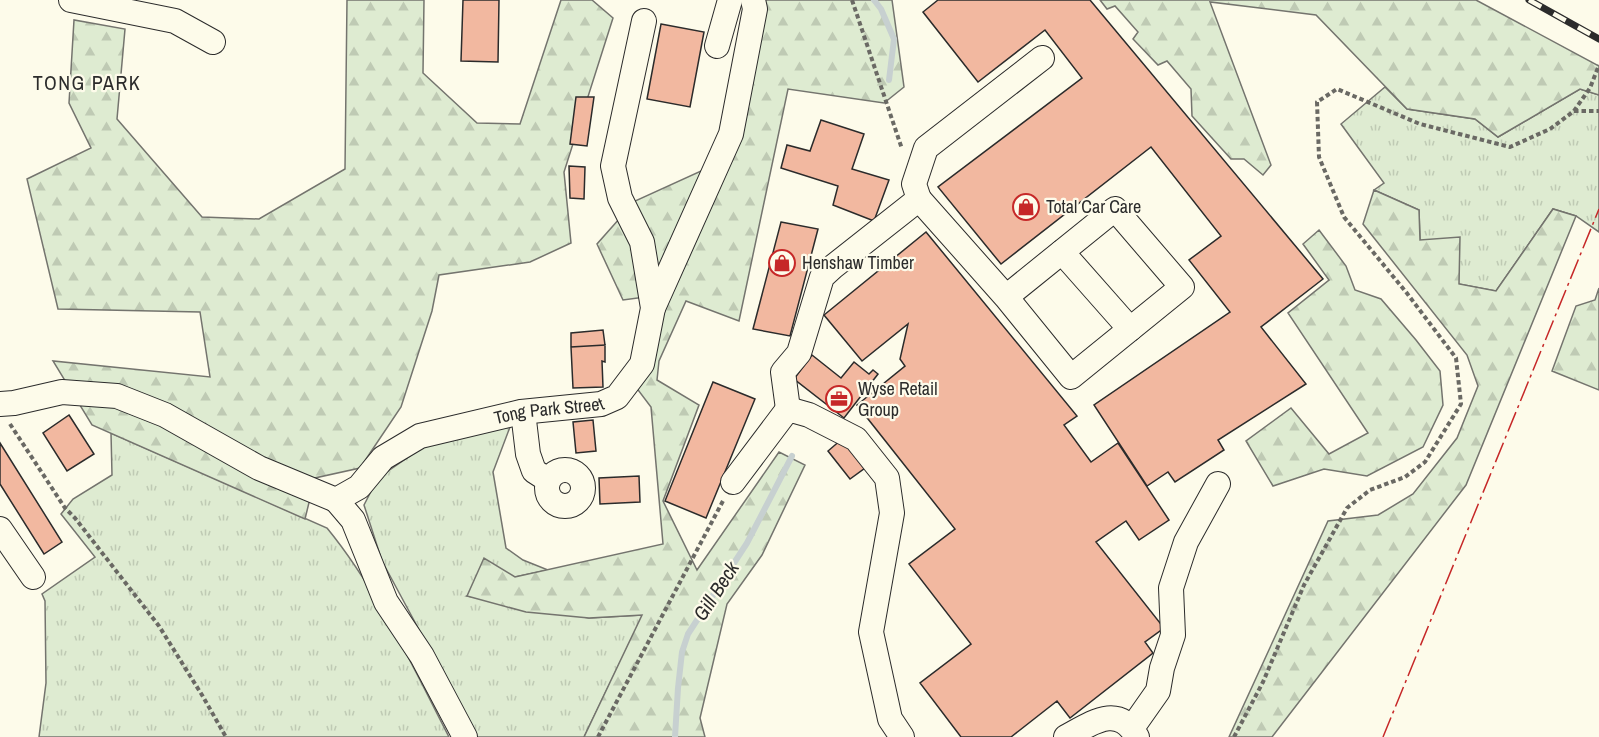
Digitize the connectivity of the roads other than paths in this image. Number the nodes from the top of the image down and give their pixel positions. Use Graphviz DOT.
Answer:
graph roads {
  1 [pos="71,0"];
  2 [pos="730,0"];
  3 [pos="753,0"];
  4 [pos="644,21"];
  5 [pos="213,42"];
  6 [pos="717,46"];
  7 [pos="1042,58"];
  8 [pos="919,199"];
  9 [pos="1062,252"];
  10 [pos="1006,297"];
  11 [pos="653,308"];
  12 [pos="1130,329"];
  13 [pos="0,389"];
  14 [pos="31,399"];
  15 [pos="788,408"];
  16 [pos="3,411"];
  17 [pos="523,412"];
  18 [pos="548,480"];
  19 [pos="733,482"];
  20 [pos="1218,484"];
  21 [pos="359,488"];
  22 [pos="336,500"];
  23 [pos="353,520"];
  24 [pos="0,528"];
  25 [pos="33,577"];
  26 [pos="1135,733"];
  27 [pos="465,737"];
  28 [pos="902,737"];
  29 [pos="1066,737"];
  1 -- 5 [label="street"];
  2 -- 6 [label="street"];
  3 -- 11 [label="street"];
  4 -- 11 [label="street, Tong Park Street"];
  7 -- 8 [label="street"];
  8 -- 10 [label="street"];
  8 -- 15 [label="street"];
  9 -- 10 [label="street"];
  9 -- 12 [label="street"];
  9 -- 12 [label="street"];
  10 -- 12 [label="street"];
  11 -- 17 [label="street, Tong Park Street"];
  13 -- 14 [label="street"];
  14 -- 16 [label="street"];
  14 -- 22 [label="street"];
  15 -- 19 [label="street"];
  15 -- 28 [label="street"];
  17 -- 18 [label="street"];
  17 -- 21 [label="street, Tong Park Street"];
  20 -- 26 [label="street"];
  21 -- 22 [label="street"];
  21 -- 23 [label="street"];
  22 -- 23 [label="street"];
  23 -- 27 [label="street"];
  24 -- 25 [label="street"];
  26 -- 29 [label="street"];
}
